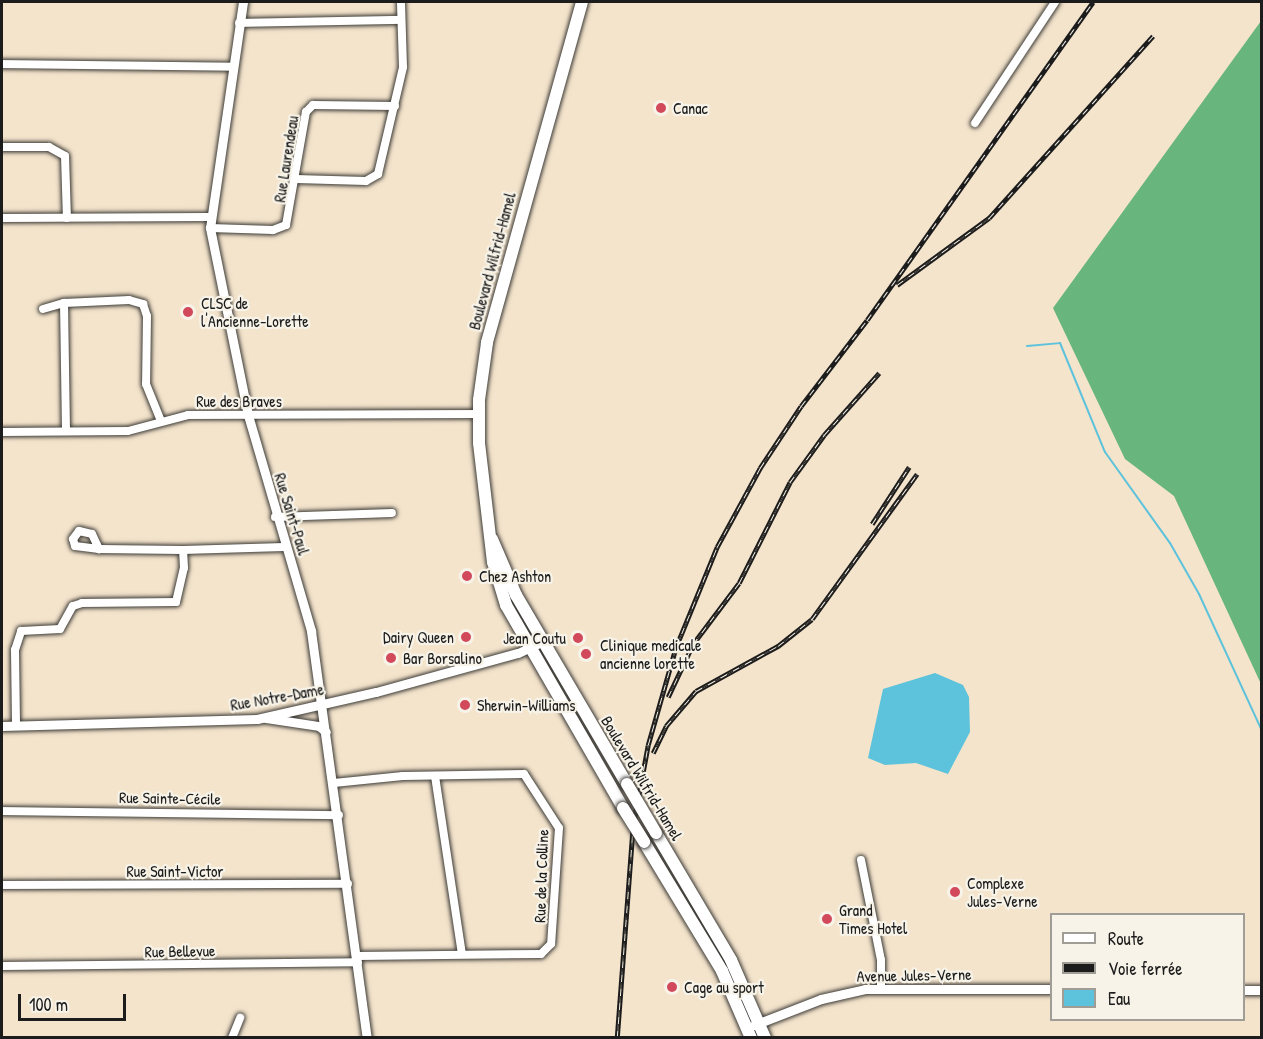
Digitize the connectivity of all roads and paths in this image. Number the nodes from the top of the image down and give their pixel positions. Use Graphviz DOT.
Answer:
graph roads {
  1 [pos="243,2"];
  2 [pos="401,2"];
  3 [pos="582,2"];
  4 [pos="1055,2"];
  5 [pos="401,21"];
  6 [pos="239,22"];
  7 [pos="2,64"];
  8 [pos="232,67"];
  9 [pos="395,106"];
  10 [pos="975,123"];
  11 [pos="2,147"];
  12 [pos="296,179"];
  13 [pos="210,217"];
  14 [pos="2,218"];
  15 [pos="67,218"];
  16 [pos="210,228"];
  17 [pos="64,303"];
  18 [pos="43,309"];
  19 [pos="478,414"];
  20 [pos="248,415"];
  21 [pos="161,421"];
  22 [pos="66,431"];
  23 [pos="2,432"];
  24 [pos="392,513"];
  25 [pos="275,517"];
  26 [pos="490,536"];
  27 [pos="284,547"];
  28 [pos="99,549"];
  29 [pos="183,550"];
  30 [pos="542,642"];
  31 [pos="529,648"];
  32 [pos="321,704"];
  33 [pos="264,718"];
  34 [pos="7,724"];
  35 [pos="326,732"];
  36 [pos="435,776"];
  37 [pos="334,783"];
  38 [pos="2,811"];
  39 [pos="339,815"];
  40 [pos="861,860"];
  41 [pos="348,884"];
  42 [pos="2,885"];
  43 [pos="462,954"];
  44 [pos="358,959"];
  45 [pos="2,966"];
  46 [pos="880,988"];
  47 [pos="1050,989"];
  48 [pos="1245,990"];
  49 [pos="1262,990"];
  50 [pos="240,1018"];
  51 [pos="759,1023"];
  52 [pos="749,1033"];
  53 [pos="232,1038"];
  54 [pos="367,1038"];
  55 [pos="765,1038"];
  1 -- 6 [label="street, Rue Saint-Paul"];
  2 -- 5 [label="street"];
  3 -- 19 [label="main road, Boulevard Wilfrid-Hamel"];
  4 -- 10 [label="street"];
  5 -- 6 [label="street"];
  5 -- 9 [label="street"];
  6 -- 8 [label="street, Rue Saint-Paul"];
  7 -- 8 [label="street"];
  8 -- 13 [label="street, Rue Saint-Paul"];
  9 -- 12 [label="street"];
  9 -- 12 [label="street, Rue Laurendeau"];
  11 -- 15 [label="street"];
  12 -- 16 [label="street, Rue Laurendeau"];
  13 -- 15 [label="street"];
  13 -- 16 [label="street, Rue Saint-Paul"];
  14 -- 15 [label="street"];
  16 -- 20 [label="street, Rue Saint-Paul"];
  17 -- 18 [label="street"];
  17 -- 21 [label="street"];
  17 -- 22 [label="street"];
  19 -- 20 [label="street, Rue des Braves"];
  19 -- 26 [label="main road, Boulevard Wilfrid-Hamel"];
  20 -- 21 [label="street, Rue des Braves"];
  20 -- 25 [label="street, Rue Saint-Paul"];
  21 -- 22 [label="street, Rue des Braves"];
  22 -- 23 [label="street, Rue des Braves"];
  24 -- 25 [label="street"];
  25 -- 27 [label="street, Rue Saint-Paul"];
  26 -- 30 [label="main road, Boulevard Wilfrid-Hamel"];
  26 -- 31 [label="main road, Boulevard Wilfrid-Hamel"];
  27 -- 29 [label="street"];
  27 -- 32 [label="street, Rue Saint-Paul"];
  28 -- 29 [label="street"];
  29 -- 34 [label="street"];
  30 -- 31 [label="street, Rue Notre-Dame"];
  30 -- 51 [label="main road, Boulevard Wilfrid-Hamel, bridge"];
  31 -- 32 [label="street, Rue Notre-Dame"];
  31 -- 52 [label="main road, Boulevard Wilfrid-Hamel, bridge"];
  32 -- 33 [label="street, Rue Notre-Dame"];
  32 -- 35 [label="street, Rue Saint-Paul"];
  33 -- 34 [label="street, Rue Notre-Dame"];
  33 -- 35 [label="street"];
  35 -- 37 [label="street, Rue Saint-Paul"];
  36 -- 37 [label="street, Rue de la Colline"];
  36 -- 43 [label="street"];
  36 -- 43 [label="street, Rue de la Colline"];
  37 -- 39 [label="street, Rue Saint-Paul"];
  38 -- 39 [label="street, Rue Sainte-Cécile"];
  39 -- 41 [label="street, Rue Saint-Paul"];
  40 -- 46 [label="street"];
  41 -- 42 [label="street, Rue Saint-Victor"];
  41 -- 44 [label="street, Rue Saint-Paul"];
  43 -- 44 [label="street, Rue de la Colline"];
  44 -- 45 [label="street, Rue Bellevue"];
  44 -- 54 [label="street, Rue Saint-Paul"];
  46 -- 47 [label="street, Avenue Jules-Verne"];
  46 -- 51 [label="street, Avenue Jules-Verne"];
  48 -- 49 [label="street"];
  50 -- 53 [label="street"];
  51 -- 52 [label="street, Avenue Jules-Verne"];
  51 -- 55 [label="main road, Boulevard Wilfrid-Hamel"];
}
